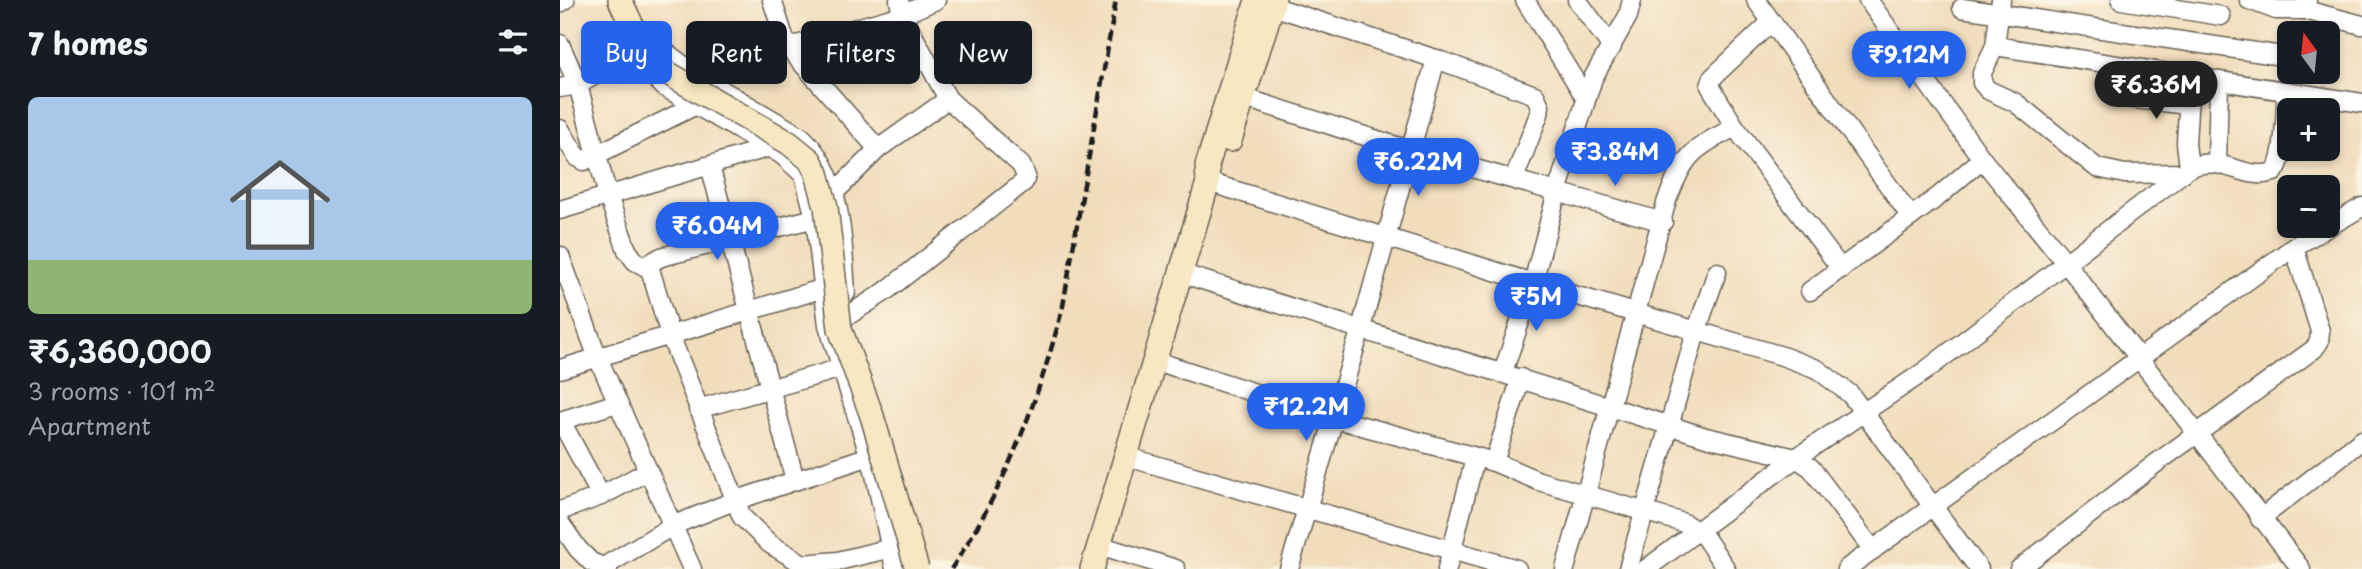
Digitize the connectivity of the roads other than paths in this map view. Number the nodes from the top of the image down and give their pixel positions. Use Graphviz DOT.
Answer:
graph roads {
  1 [pos="565,0"];
  2 [pos="620,0"];
  3 [pos="772,0"];
  4 [pos="936,0"];
  5 [pos="1525,0"];
  6 [pos="1577,0"];
  7 [pos="1632,0"];
  8 [pos="1756,0"];
  9 [pos="1868,0"];
  10 [pos="2121,0"];
  11 [pos="2249,0"];
  12 [pos="1268,2"];
  13 [pos="560,3"];
  14 [pos="2306,5"];
  15 [pos="2000,6"];
  16 [pos="901,7"];
  17 [pos="1962,8"];
  18 [pos="2221,16"];
  19 [pos="628,21"];
  20 [pos="779,21"];
  21 [pos="1770,23"];
  22 [pos="2362,25"];
  23 [pos="560,44"];
  24 [pos="787,46"];
  25 [pos="1995,46"];
  26 [pos="1612,47"];
  27 [pos="2277,55"];
  28 [pos="1436,59"];
  29 [pos="672,76"];
  30 [pos="2190,78"];
  31 [pos="2219,83"];
  32 [pos="663,84"];
  33 [pos="712,84"];
  34 [pos="569,87"];
  35 [pos="2287,91"];
  36 [pos="1585,97"];
  37 [pos="1245,98"];
  38 [pos="2127,98"];
  39 [pos="948,99"];
  40 [pos="2362,103"];
  41 [pos="2188,105"];
  42 [pos="694,106"];
  43 [pos="1735,127"];
  44 [pos="560,129"];
  45 [pos="767,148"];
  46 [pos="878,149"];
  47 [pos="1412,151"];
  48 [pos="597,157"];
  49 [pos="1982,159"];
  50 [pos="2217,162"];
  51 [pos="710,166"];
  52 [pos="2186,170"];
  53 [pos="1209,178"];
  54 [pos="1514,179"];
  55 [pos="1557,192"];
  56 [pos="834,193"];
  57 [pos="608,196"];
  58 [pos="2362,207"];
  59 [pos="560,210"];
  60 [pos="1911,216"];
  61 [pos="815,218"];
  62 [pos="1663,222"];
  63 [pos="1387,237"];
  64 [pos="730,239"];
  65 [pos="2294,247"];
  66 [pos="560,256"];
  67 [pos="2066,263"];
  68 [pos="650,269"];
  69 [pos="1841,269"];
  70 [pos="1717,272"];
  71 [pos="1180,273"];
  72 [pos="1533,283"];
  73 [pos="564,284"];
  74 [pos="824,288"];
  75 [pos="1810,291"];
  76 [pos="750,312"];
  77 [pos="1638,314"];
  78 [pos="849,315"];
  79 [pos="1362,328"];
  80 [pos="1696,332"];
  81 [pos="670,335"];
  82 [pos="598,358"];
  83 [pos="2137,360"];
  84 [pos="1156,361"];
  85 [pos="842,368"];
  86 [pos="560,369"];
  87 [pos="1503,372"];
  88 [pos="1521,378"];
  89 [pos="770,388"];
  90 [pos="617,402"];
  91 [pos="1610,405"];
  92 [pos="698,409"];
  93 [pos="1863,413"];
  94 [pos="1333,418"];
  95 [pos="561,421"];
  96 [pos="1671,425"];
  97 [pos="2195,435"];
  98 [pos="2362,440"];
  99 [pos="870,456"];
  100 [pos="1124,456"];
  101 [pos="1475,458"];
  102 [pos="1796,458"];
  103 [pos="1494,462"];
  104 [pos="649,471"];
  105 [pos="795,480"];
  106 [pos="1586,495"];
  107 [pos="601,496"];
  108 [pos="734,501"];
  109 [pos="1935,505"];
  110 [pos="1306,510"];
  111 [pos="560,511"];
  112 [pos="1645,511"];
  113 [pos="2260,519"];
  114 [pos="560,523"];
  115 [pos="674,525"];
  116 [pos="1696,529"];
  117 [pos="1099,545"];
  118 [pos="891,548"];
  119 [pos="1453,550"];
  120 [pos="1873,550"];
  121 [pos="804,566"];
  122 [pos="605,568"];
  123 [pos="692,569"];
  124 [pos="895,569"];
  125 [pos="916,569"];
  126 [pos="1092,569"];
  127 [pos="1176,569"];
  128 [pos="1289,569"];
  129 [pos="1447,569"];
  130 [pos="1517,569"];
  131 [pos="1565,569"];
  132 [pos="1628,569"];
  133 [pos="1646,569"];
  134 [pos="1727,569"];
  135 [pos="1846,569"];
  136 [pos="1979,569"];
  137 [pos="2019,569"];
  138 [pos="2301,569"];
  1 -- 13 [label="street"];
  2 -- 19 [label="street"];
  3 -- 20 [label="street"];
  4 -- 16 [label="street"];
  5 -- 36 [label="street"];
  6 -- 26 [label="street"];
  7 -- 26 [label="street"];
  8 -- 21 [label="street"];
  9 -- 49 [label="street"];
  10 -- 18 [label="street"];
  11 -- 14 [label="street"];
  12 -- 28 [label="street"];
  12 -- 37 [label="street"];
  12 -- 53 [label="street"];
  14 -- 22 [label="street"];
  15 -- 17 [label="street"];
  15 -- 25 [label="street"];
  15 -- 27 [label="street"];
  16 -- 24 [label="street"];
  16 -- 39 [label="street"];
  21 -- 43 [label="street"];
  21 -- 60 [label="street"];
  23 -- 34 [label="street"];
  24 -- 46 [label="street"];
  25 -- 30 [label="street"];
  25 -- 52 [label="street"];
  26 -- 36 [label="street"];
  28 -- 47 [label="street"];
  28 -- 54 [label="street"];
  29 -- 125 [label="street, bridge"];
  30 -- 31 [label="street"];
  30 -- 41 [label="street"];
  31 -- 35 [label="street"];
  31 -- 50 [label="street"];
  32 -- 42 [label="street"];
  33 -- 56 [label="street"];
  34 -- 48 [label="street"];
  35 -- 40 [label="street"];
  35 -- 50 [label="street"];
  36 -- 55 [label="street"];
  37 -- 47 [label="street"];
  37 -- 53 [label="street"];
  38 -- 41 [label="street"];
  39 -- 46 [label="street"];
  39 -- 78 [label="street"];
  41 -- 52 [label="street"];
  42 -- 45 [label="street"];
  42 -- 48 [label="street"];
  43 -- 62 [label="street"];
  43 -- 69 [label="street"];
  44 -- 48 [label="street"];
  45 -- 51 [label="street"];
  45 -- 61 [label="street"];
  46 -- 56 [label="street"];
  47 -- 54 [label="street"];
  47 -- 63 [label="street"];
  48 -- 57 [label="street"];
  49 -- 60 [label="street"];
  49 -- 67 [label="street"];
  50 -- 52 [label="street"];
  51 -- 57 [label="street"];
  51 -- 64 [label="street"];
  52 -- 67 [label="street"];
  53 -- 63 [label="street"];
  53 -- 71 [label="street"];
  54 -- 55 [label="street"];
  55 -- 62 [label="street"];
  55 -- 72 [label="street"];
  56 -- 78 [label="street"];
  57 -- 59 [label="street"];
  57 -- 68 [label="street"];
  58 -- 65 [label="street"];
  60 -- 69 [label="street"];
  61 -- 64 [label="street"];
  61 -- 74 [label="street"];
  62 -- 77 [label="street"];
  63 -- 72 [label="street"];
  63 -- 79 [label="street"];
  64 -- 68 [label="street"];
  64 -- 76 [label="street"];
  65 -- 83 [label="street"];
  65 -- 97 [label="street"];
  66 -- 73 [label="street"];
  67 -- 83 [label="street"];
  67 -- 93 [label="street"];
  68 -- 81 [label="street"];
  69 -- 75 [label="street"];
  70 -- 80 [label="street"];
  71 -- 79 [label="street"];
  71 -- 84 [label="street"];
  72 -- 77 [label="street"];
  72 -- 87 [label="street"];
  73 -- 82 [label="street"];
  74 -- 76 [label="street"];
  74 -- 85 [label="street"];
  76 -- 81 [label="street"];
  76 -- 89 [label="street"];
  77 -- 80 [label="street"];
  77 -- 91 [label="street"];
  78 -- 125 [label="street"];
  79 -- 87 [label="street"];
  79 -- 94 [label="street"];
  80 -- 93 [label="street"];
  80 -- 96 [label="street"];
  81 -- 82 [label="street"];
  81 -- 92 [label="street"];
  82 -- 86 [label="street"];
  82 -- 90 [label="street"];
  83 -- 97 [label="street"];
  83 -- 109 [label="street"];
  84 -- 94 [label="street"];
  84 -- 100 [label="street"];
  85 -- 89 [label="street"];
  85 -- 99 [label="street"];
  87 -- 88 [label="street"];
  88 -- 91 [label="street"];
  88 -- 103 [label="street"];
  89 -- 92 [label="street"];
  89 -- 105 [label="street"];
  90 -- 95 [label="street"];
  90 -- 104 [label="street"];
  91 -- 96 [label="street"];
  91 -- 106 [label="street"];
  92 -- 108 [label="street"];
  93 -- 102 [label="street"];
  93 -- 109 [label="street"];
  94 -- 101 [label="street"];
  94 -- 110 [label="street"];
  95 -- 107 [label="street"];
  96 -- 102 [label="street"];
  96 -- 112 [label="street"];
  97 -- 113 [label="street"];
  97 -- 137 [label="street"];
  98 -- 113 [label="street"];
  99 -- 105 [label="street"];
  99 -- 118 [label="street"];
  100 -- 110 [label="street"];
  100 -- 117 [label="street"];
  101 -- 103 [label="street"];
  101 -- 119 [label="street"];
  102 -- 116 [label="street"];
  102 -- 120 [label="street"];
  103 -- 106 [label="street"];
  104 -- 107 [label="street"];
  104 -- 115 [label="street"];
  105 -- 108 [label="street"];
  106 -- 112 [label="street"];
  106 -- 131 [label="street"];
  107 -- 111 [label="street"];
  108 -- 115 [label="street"];
  108 -- 121 [label="street"];
  109 -- 120 [label="street"];
  109 -- 136 [label="street"];
  110 -- 119 [label="street"];
  110 -- 128 [label="street"];
  112 -- 116 [label="street"];
  112 -- 132 [label="street"];
  113 -- 138 [label="street"];
  114 -- 122 [label="street"];
  115 -- 122 [label="street"];
  115 -- 123 [label="street"];
  116 -- 133 [label="street"];
  116 -- 134 [label="street"];
  117 -- 126 [label="street"];
  117 -- 127 [label="street"];
  118 -- 121 [label="street"];
  118 -- 124 [label="street"];
  119 -- 129 [label="street"];
  119 -- 130 [label="street"];
  120 -- 135 [label="street"];
}
